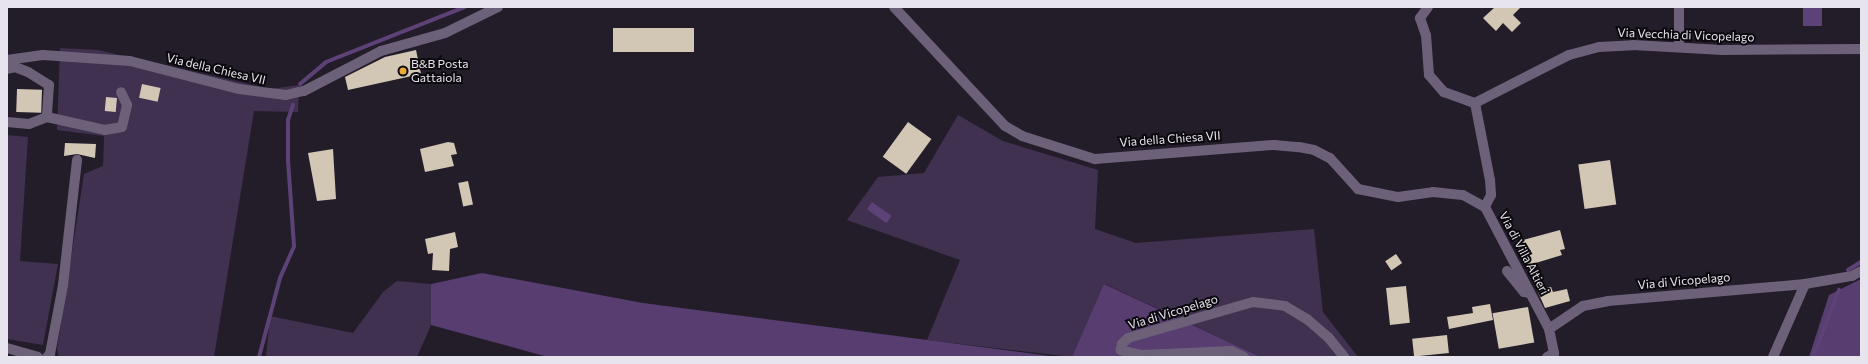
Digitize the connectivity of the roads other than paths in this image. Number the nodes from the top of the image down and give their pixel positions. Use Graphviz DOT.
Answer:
graph roads {
  1 [pos="498,7"];
  2 [pos="894,7"];
  3 [pos="1428,7"];
  4 [pos="1679,7"];
  5 [pos="1679,46"];
  6 [pos="1861,49"];
  7 [pos="7,60"];
  8 [pos="7,69"];
  9 [pos="121,92"];
  10 [pos="1475,103"];
  11 [pos="47,117"];
  12 [pos="7,122"];
  13 [pos="77,160"];
  14 [pos="1485,207"];
  15 [pos="1508,271"];
  16 [pos="1861,271"];
  17 [pos="1805,284"];
  18 [pos="1532,294"];
  19 [pos="1549,329"];
  20 [pos="7,348"];
  21 [pos="1552,356"];
  22 [pos="38,357"];
  23 [pos="47,357"];
  24 [pos="1244,357"];
  25 [pos="1344,357"];
  26 [pos="1773,357"];
  1 -- 7 [label="street, Via della Chiesa VII"];
  2 -- 14 [label="street, Via della Chiesa VII"];
  3 -- 10 [label="street"];
  4 -- 5 [label="street"];
  5 -- 6 [label="street, Via Vecchia di Vicopelago"];
  5 -- 10 [label="street, Via Vecchia di Vicopelago"];
  8 -- 11 [label="street"];
  9 -- 11 [label="street"];
  10 -- 14 [label="street, Via di Villa Altieri"];
  11 -- 12 [label="street"];
  13 -- 23 [label="street"];
  14 -- 18 [label="street, Via di Villa Altieri"];
  15 -- 18 [label="street"];
  16 -- 17 [label="street, Via di Vicopelago"];
  17 -- 19 [label="street, Via di Vicopelago"];
  17 -- 26 [label="street"];
  18 -- 19 [label="street, Via di Villa Altieri"];
  19 -- 21 [label="street"];
  20 -- 22 [label="street"];
  24 -- 25 [label="street, Via di Vicopelago"];
}
